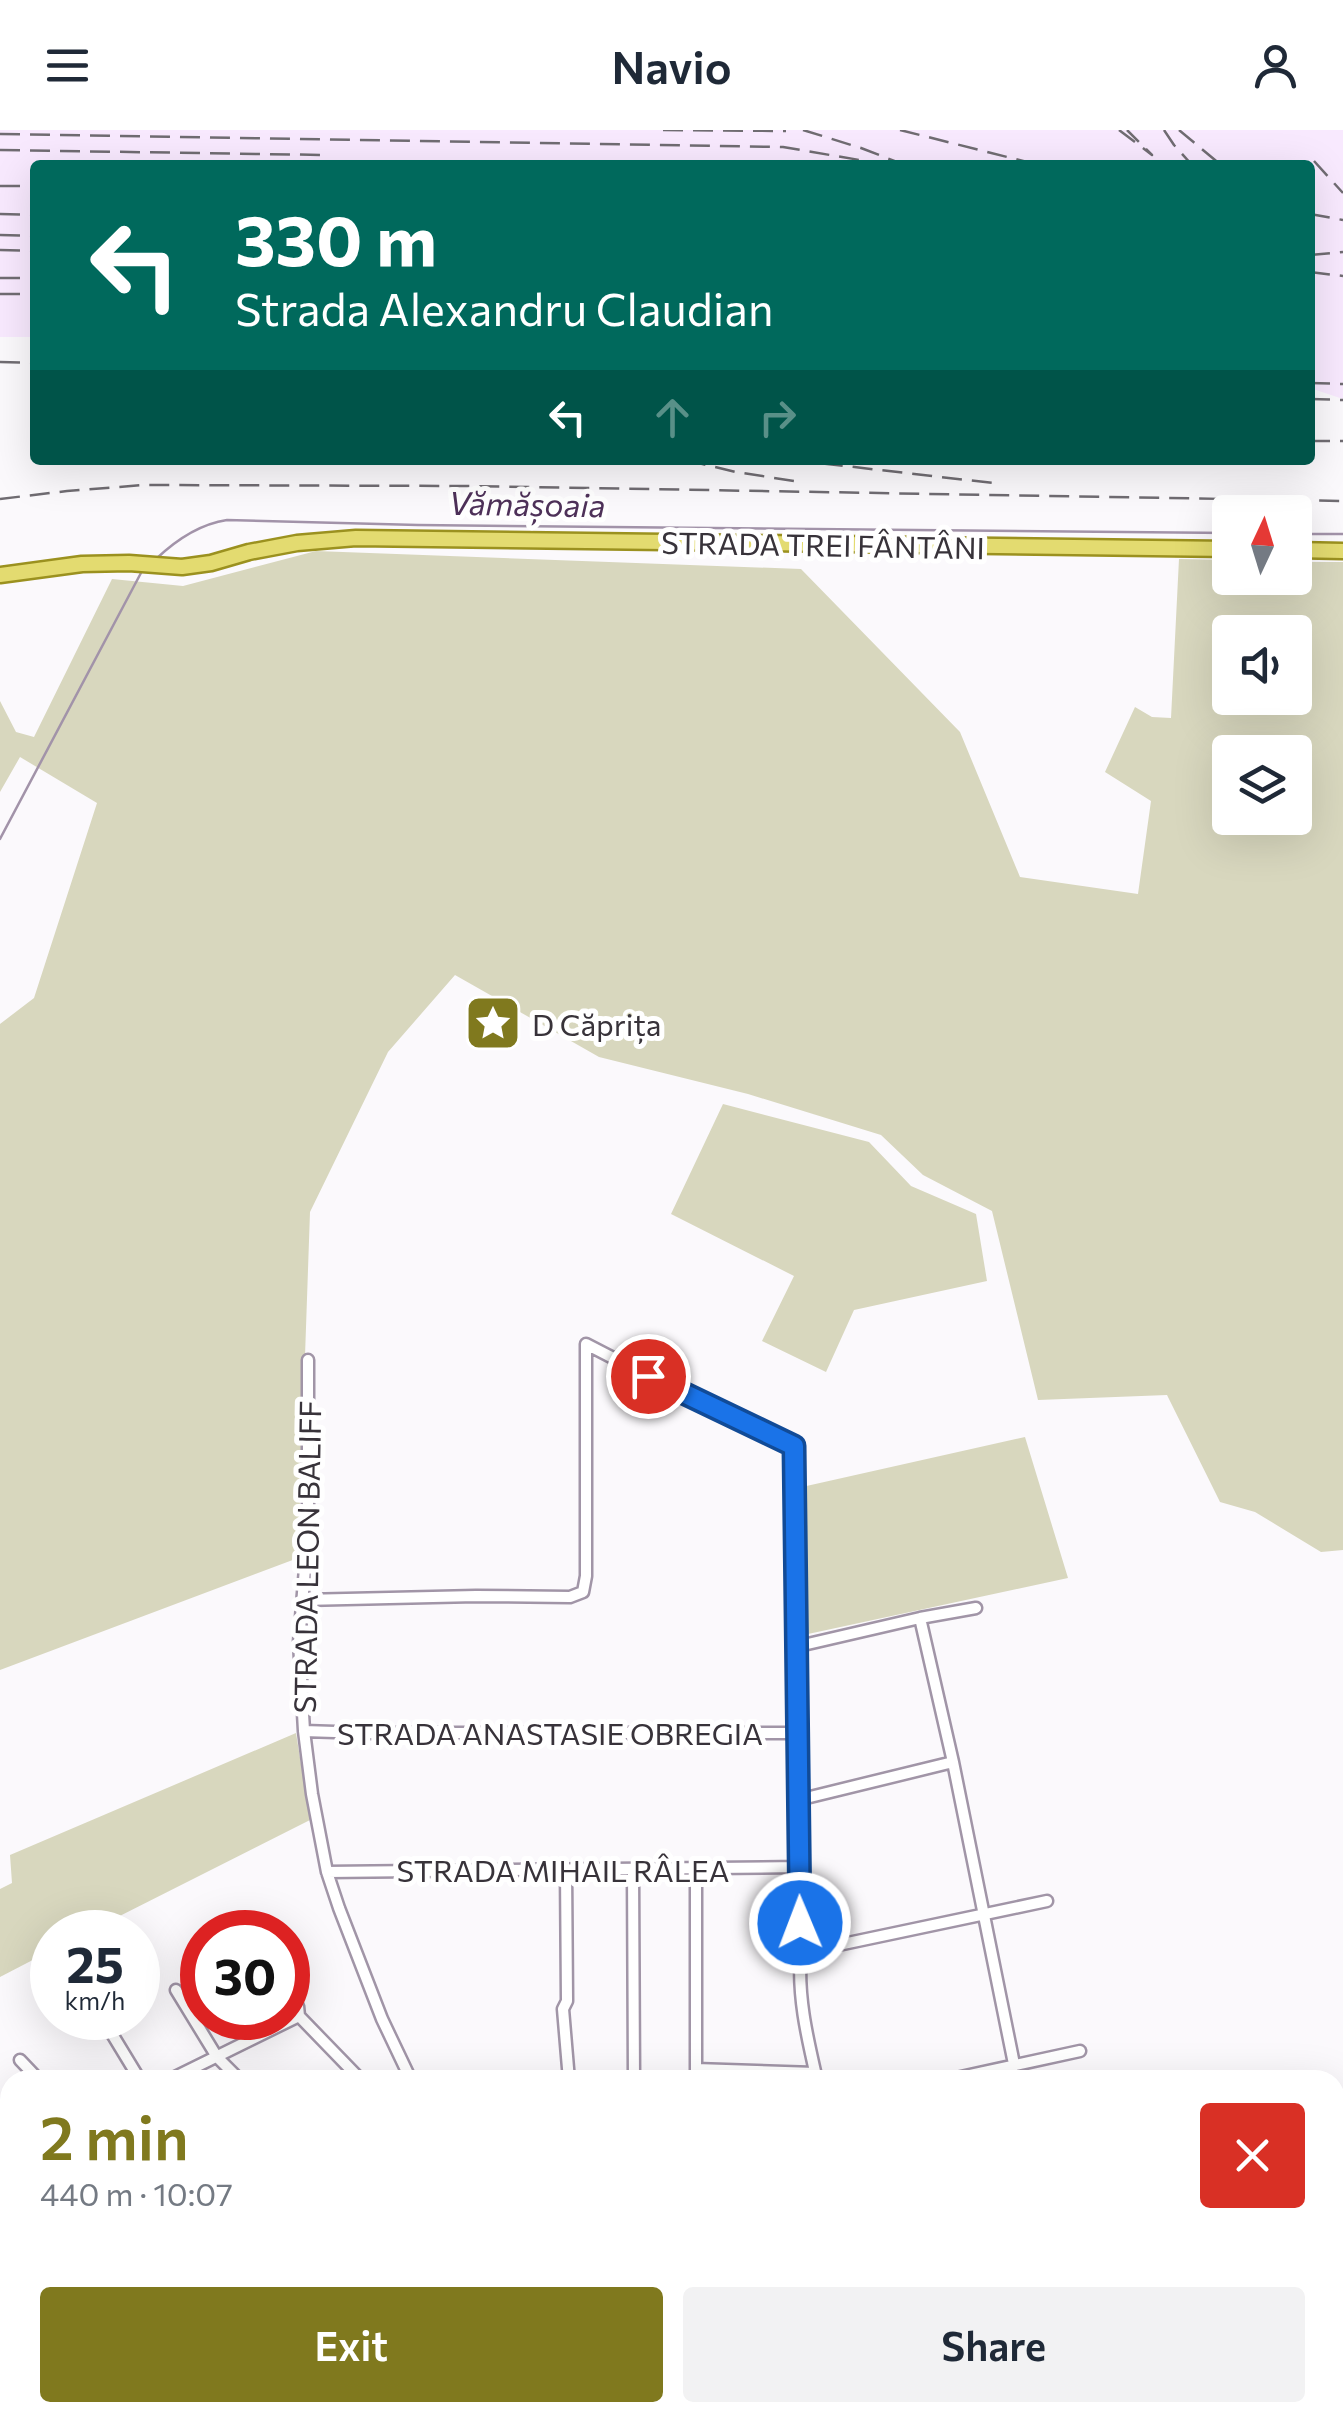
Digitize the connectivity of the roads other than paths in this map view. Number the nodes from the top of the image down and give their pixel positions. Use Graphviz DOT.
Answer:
graph roads {
  1 [pos="1212,549"];
  2 [pos="1312,550"];
  3 [pos="1343,550"];
  4 [pos="0,575"];
  5 [pos="308,1360"];
  6 [pos="303,1600"];
  7 [pos="976,1608"];
  8 [pos="920,1618"];
  9 [pos="799,1646"];
  10 [pos="304,1731"];
  11 [pos="797,1732"];
  12 [pos="953,1762"];
  13 [pos="799,1798"];
  14 [pos="800,1867"];
  15 [pos="696,1868"];
  16 [pos="632,1869"];
  17 [pos="566,1870"];
  18 [pos="327,1872"];
  19 [pos="1047,1902"];
  20 [pos="984,1915"];
  21 [pos="801,1951"];
  22 [pos="176,1990"];
  23 [pos="116,2040"];
  24 [pos="1080,2051"];
  25 [pos="218,2057"];
  26 [pos="20,2060"];
  27 [pos="1014,2064"];
  28 [pos="30,2070"];
  29 [pos="134,2070"];
  30 [pos="190,2070"];
  31 [pos="230,2070"];
  32 [pos="352,2070"];
  33 [pos="406,2070"];
  34 [pos="567,2070"];
  35 [pos="634,2070"];
  36 [pos="696,2070"];
  37 [pos="815,2070"];
  38 [pos="989,2070"];
  1 -- 4 [label="main road, STRADA TREI FÂNTÂNI"];
  2 -- 3 [label="main road"];
  5 -- 6 [label="street, STRADA LEON BALIFF"];
  6 -- 9 [label="street"];
  6 -- 10 [label="street, STRADA LEON BALIFF"];
  7 -- 8 [label="street"];
  8 -- 9 [label="street"];
  8 -- 12 [label="street"];
  9 -- 11 [label="street"];
  10 -- 11 [label="street, STRADA ANASTASIE OBREGIA"];
  10 -- 18 [label="street, STRADA LEON BALIFF"];
  11 -- 13 [label="street"];
  12 -- 13 [label="street"];
  12 -- 20 [label="street"];
  13 -- 14 [label="street"];
  14 -- 15 [label="street, STRADA MIHAIL RÂLEA"];
  14 -- 21 [label="street"];
  15 -- 16 [label="street, STRADA MIHAIL RÂLEA"];
  15 -- 36 [label="street"];
  16 -- 17 [label="street, STRADA MIHAIL RÂLEA"];
  16 -- 35 [label="street"];
  17 -- 18 [label="street, STRADA MIHAIL RÂLEA"];
  17 -- 34 [label="street"];
  18 -- 33 [label="street, STRADA LEON BALIFF"];
  19 -- 20 [label="street"];
  20 -- 21 [label="street"];
  20 -- 27 [label="street"];
  21 -- 37 [label="street"];
  22 -- 25 [label="street"];
  23 -- 29 [label="street"];
  24 -- 27 [label="street"];
  25 -- 30 [label="street"];
  25 -- 31 [label="street"];
  25 -- 32 [label="street"];
  26 -- 28 [label="street"];
  27 -- 38 [label="street"];
}
